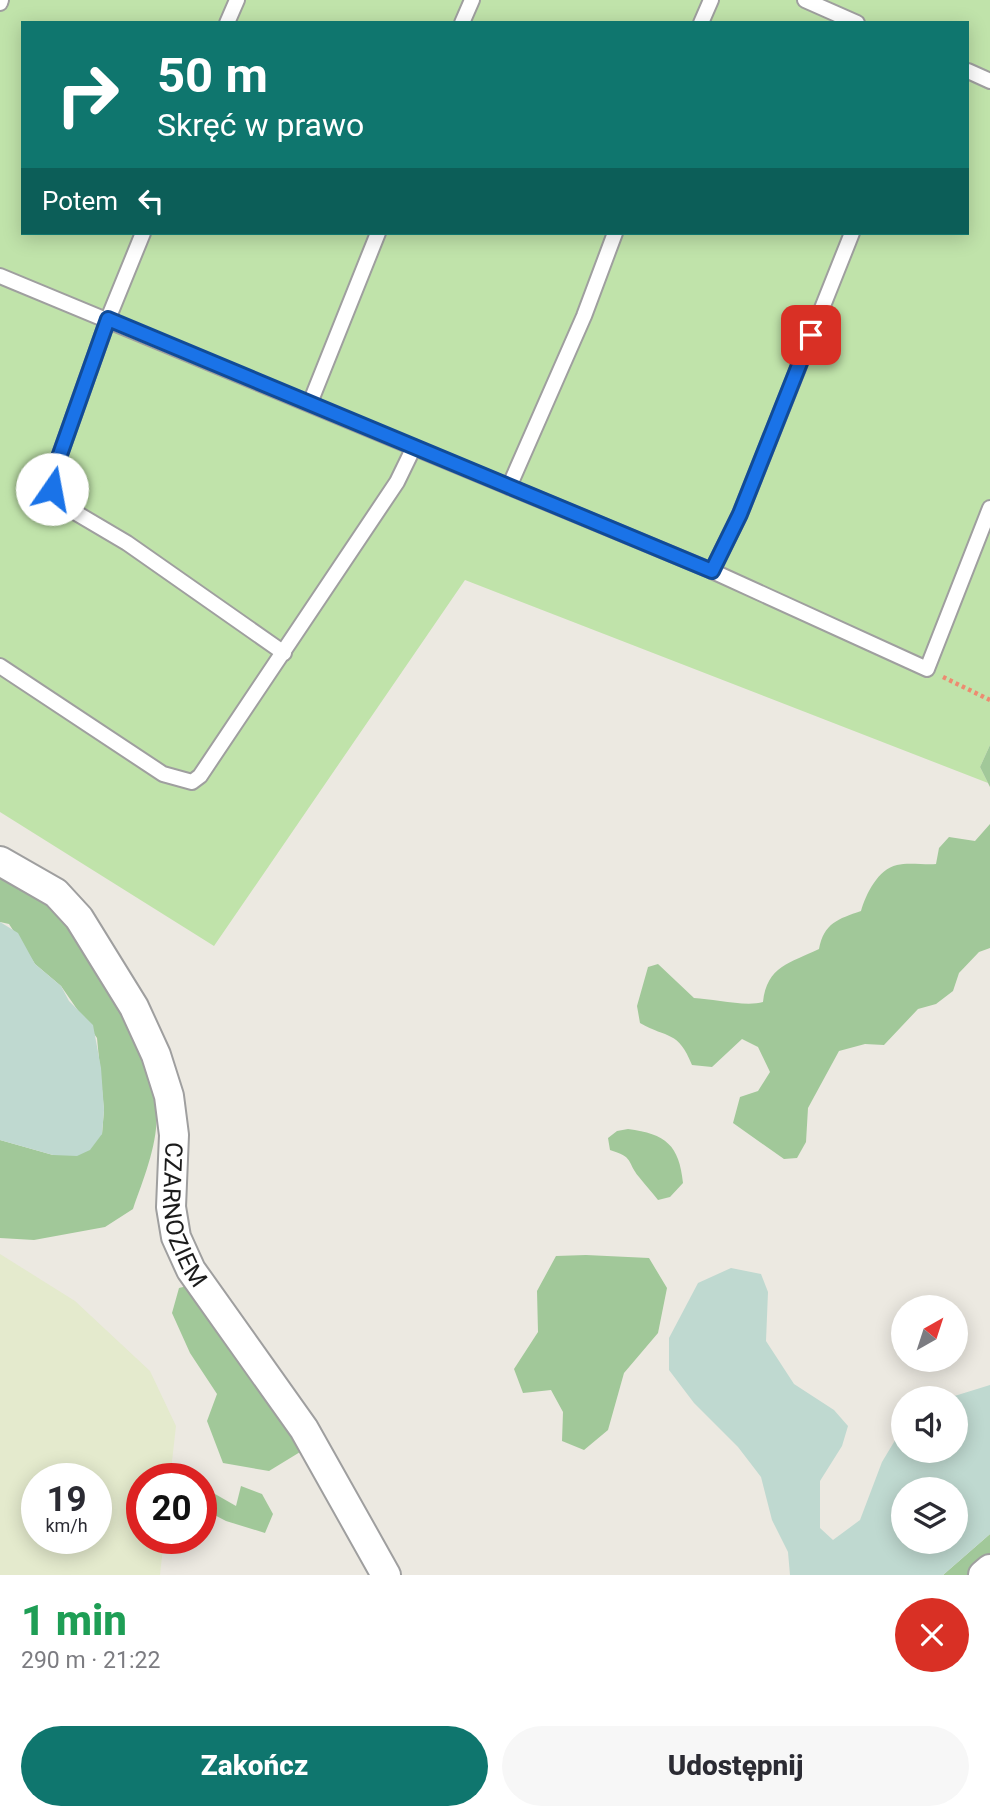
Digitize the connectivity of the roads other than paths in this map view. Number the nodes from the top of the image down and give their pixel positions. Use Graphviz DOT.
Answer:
graph roads {
  1 [pos="237,0"];
  2 [pos="471,0"];
  3 [pos="711,0"];
  4 [pos="805,0"];
  5 [pos="229,21"];
  6 [pos="463,21"];
  7 [pos="702,21"];
  8 [pos="852,21"];
  9 [pos="969,71"];
  10 [pos="990,81"];
  11 [pos="142,235"];
  12 [pos="377,235"];
  13 [pos="614,235"];
  14 [pos="851,235"];
  15 [pos="0,276"];
  16 [pos="108,319"];
  17 [pos="310,403"];
  18 [pos="414,447"];
  19 [pos="509,488"];
  20 [pos="990,509"];
  21 [pos="712,571"];
  22 [pos="284,653"];
  23 [pos="0,666"];
  24 [pos="0,861"];
  25 [pos="990,1569"];
  26 [pos="386,1575"];
  27 [pos="983,1575"];
  1 -- 5 [label="lane"];
  2 -- 6 [label="lane"];
  3 -- 7 [label="lane"];
  4 -- 8 [label="lane"];
  9 -- 10 [label="lane"];
  11 -- 16 [label="lane"];
  12 -- 17 [label="lane"];
  13 -- 19 [label="lane"];
  14 -- 21 [label="lane"];
  15 -- 16 [label="lane"];
  16 -- 17 [label="lane"];
  16 -- 22 [label="lane"];
  17 -- 18 [label="lane"];
  18 -- 19 [label="lane"];
  18 -- 22 [label="lane"];
  19 -- 21 [label="lane"];
  20 -- 21 [label="lane"];
  22 -- 23 [label="lane"];
  24 -- 26 [label="street, CZARNOZIEM"];
  25 -- 27 [label="street"];
}
